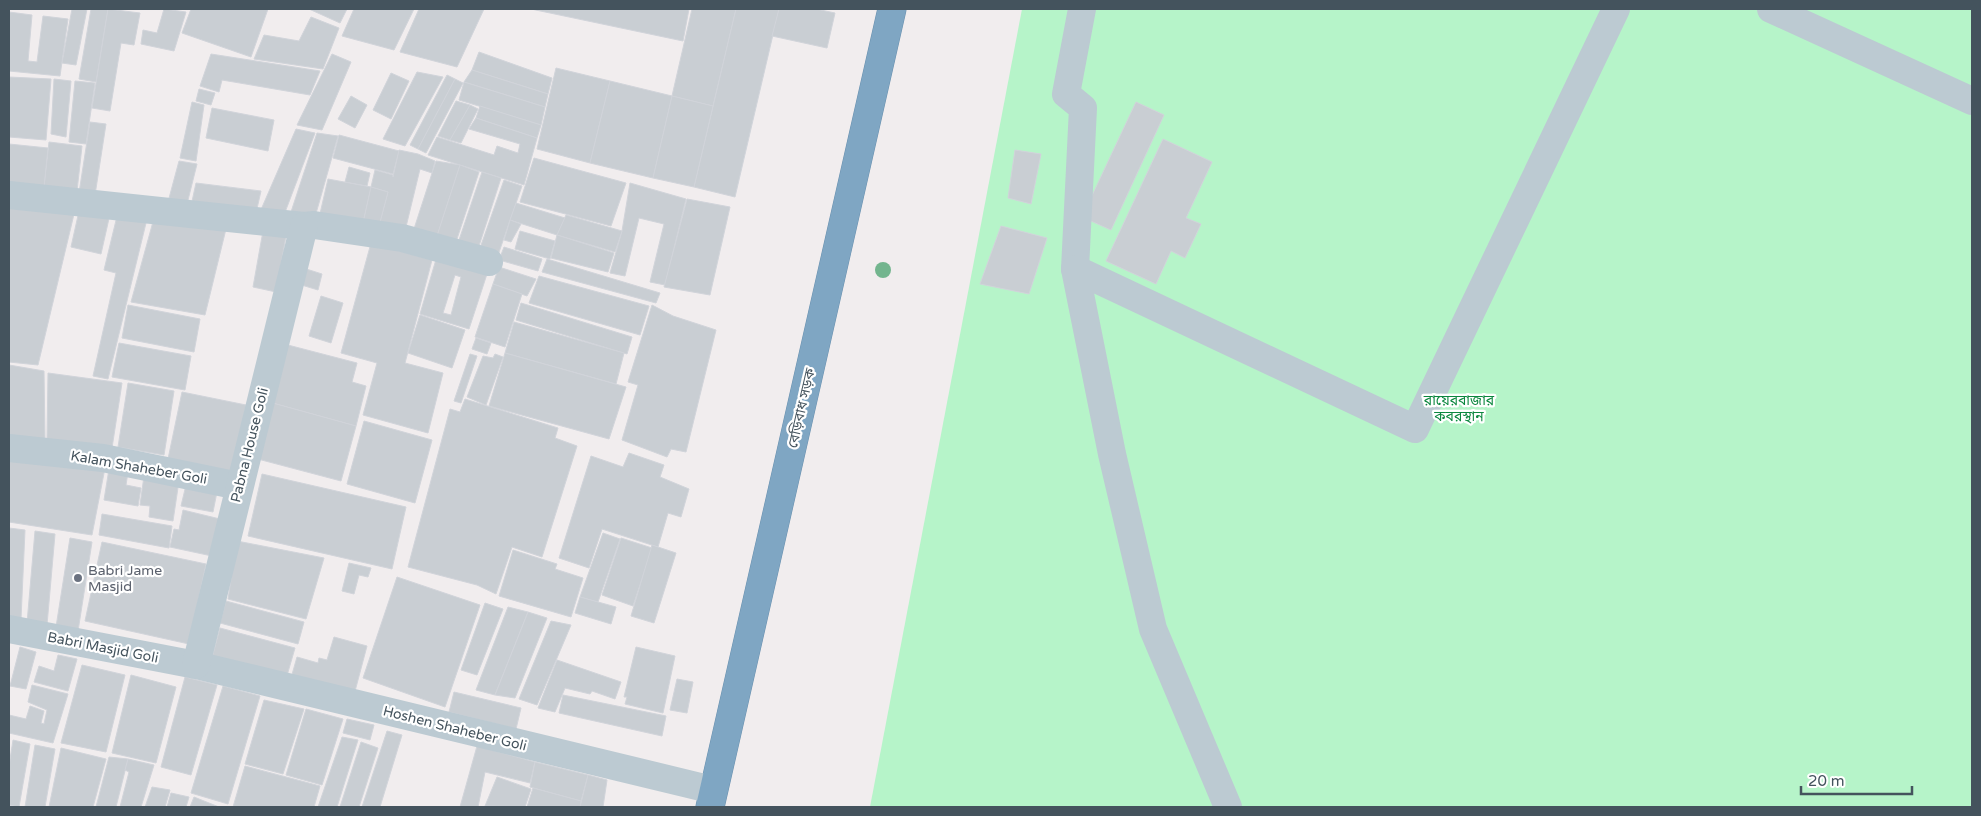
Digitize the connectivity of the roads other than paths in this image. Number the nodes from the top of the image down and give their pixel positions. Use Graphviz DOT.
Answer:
graph roads {
  1 [pos="1082,9"];
  2 [pos="1616,9"];
  3 [pos="1771,9"];
  4 [pos="887,10"];
  5 [pos="1972,102"];
  6 [pos="9,195"];
  7 [pos="304,226"];
  8 [pos="488,262"];
  9 [pos="1075,268"];
  10 [pos="9,448"];
  11 [pos="240,486"];
  12 [pos="9,629"];
  13 [pos="196,665"];
  14 [pos="712,799"];
  15 [pos="1228,807"];
  1 -- 9 [label="street"];
  2 -- 9 [label="street"];
  3 -- 5 [label="street"];
  4 -- 14 [label="highway, বেড়িবাধ সড়ক"];
  6 -- 7 [label="street"];
  7 -- 8 [label="street"];
  7 -- 11 [label="street, Pabna House Goli"];
  9 -- 15 [label="street"];
  10 -- 11 [label="street, Kalam Shaheber Goli"];
  11 -- 13 [label="street, Pabna House Goli"];
  12 -- 13 [label="street, Babri Masjid Goli"];
  13 -- 14 [label="street, Hoshen Shaheber Goli"];
}
